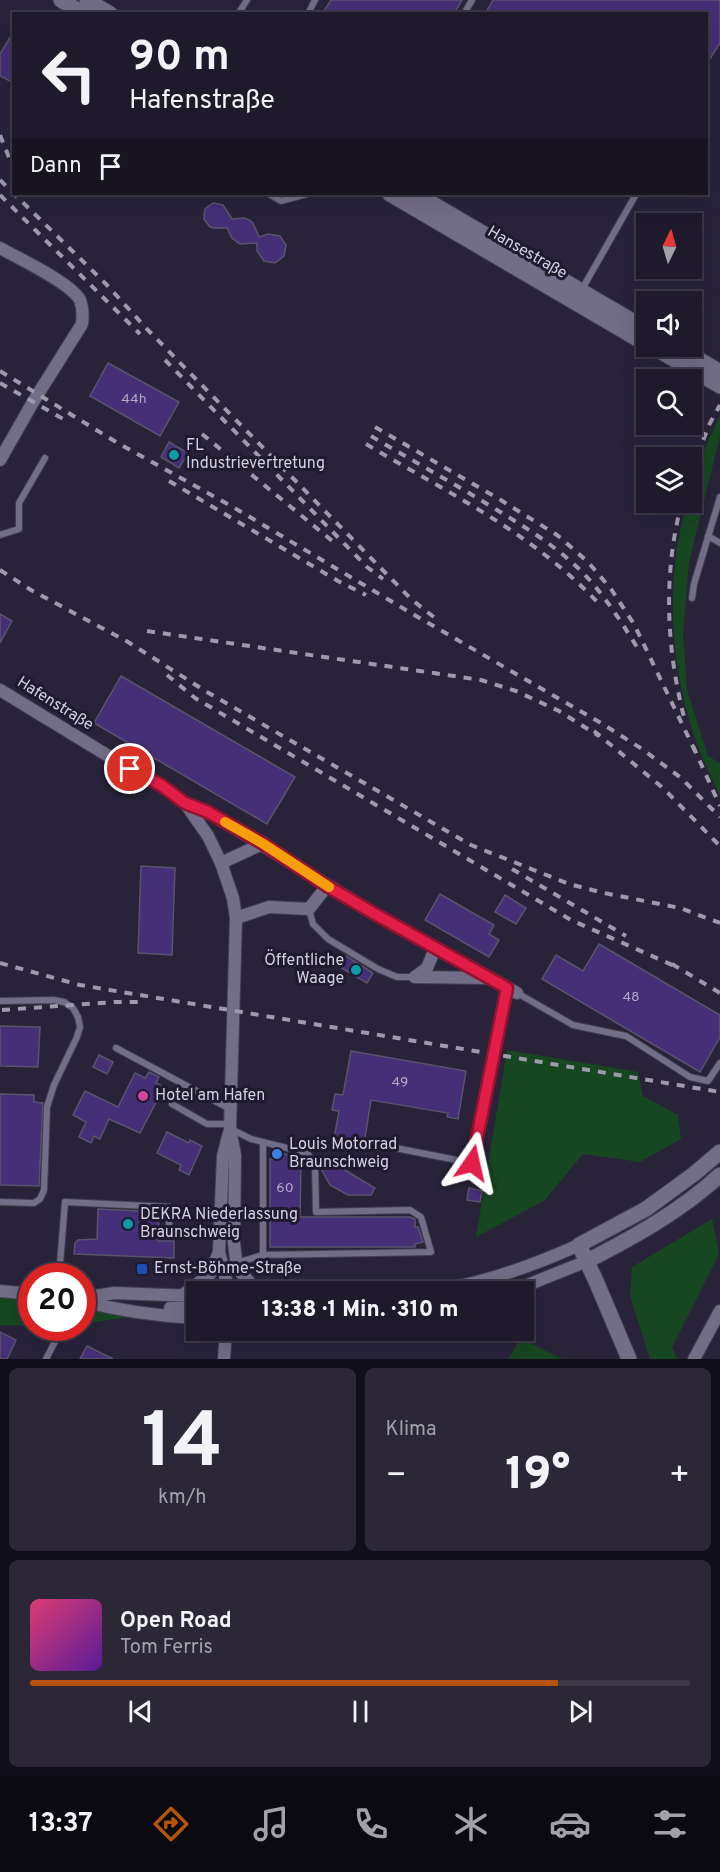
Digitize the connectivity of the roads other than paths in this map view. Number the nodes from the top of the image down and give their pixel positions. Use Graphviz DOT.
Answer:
graph roads {
  1 [pos="61,0"];
  2 [pos="87,0"];
  3 [pos="81,12"];
  4 [pos="107,12"];
  5 [pos="271,195"];
  6 [pos="303,195"];
  7 [pos="392,195"];
  8 [pos="418,195"];
  9 [pos="633,195"];
  10 [pos="0,248"];
  11 [pos="578,296"];
  12 [pos="636,324"];
  13 [pos="636,337"];
  14 [pos="676,357"];
  15 [pos="691,357"];
  16 [pos="718,376"];
  17 [pos="45,458"];
  18 [pos="0,460"];
  19 [pos="720,497"];
  20 [pos="0,536"];
  21 [pos="708,536"];
  22 [pos="720,543"];
  23 [pos="692,598"];
  24 [pos="0,690"];
  25 [pos="185,803"];
  26 [pos="262,843"];
  27 [pos="221,863"];
  28 [pos="327,886"];
  29 [pos="309,909"];
  30 [pos="236,918"];
  31 [pos="435,949"];
  32 [pos="415,977"];
  33 [pos="487,978"];
  34 [pos="512,991"];
  35 [pos="0,1001"];
  36 [pos="116,1048"];
  37 [pos="720,1063"];
  38 [pos="172,1104"];
  39 [pos="231,1109"];
  40 [pos="230,1127"];
  41 [pos="263,1142"];
  42 [pos="385,1146"];
  43 [pos="720,1152"];
  44 [pos="720,1175"];
  45 [pos="0,1202"];
  46 [pos="220,1230"];
  47 [pos="579,1245"];
  48 [pos="219,1252"];
  49 [pos="263,1255"];
  50 [pos="587,1261"];
  51 [pos="60,1263"];
  52 [pos="236,1263"];
  53 [pos="244,1278"];
  54 [pos="226,1281"];
  55 [pos="242,1281"];
  56 [pos="247,1281"];
  57 [pos="475,1281"];
  58 [pos="534,1282"];
  59 [pos="0,1291"];
  60 [pos="18,1293"];
  61 [pos="183,1295"];
  62 [pos="186,1295"];
  63 [pos="96,1296"];
  64 [pos="96,1301"];
  65 [pos="96,1304"];
  66 [pos="186,1308"];
  67 [pos="720,1311"];
  68 [pos="186,1317"];
  69 [pos="55,1341"];
  70 [pos="225,1341"];
  71 [pos="46,1359"];
  72 [pos="224,1359"];
  73 [pos="629,1359"];
  74 [pos="694,1359"];
  1 -- 3 [label="main road"];
  2 -- 4 [label="main road"];
  5 -- 6 [label="lane"];
  7 -- 11 [label="main road, Hansestraße"];
  8 -- 11 [label="main road, Hansestraße"];
  9 -- 11 [label="lane"];
  10 -- 18 [label="street"];
  11 -- 12 [label="main road, Hansestraße"];
  11 -- 13 [label="main road, Hansestraße"];
  14 -- 16 [label="main road"];
  15 -- 16 [label="main road"];
  17 -- 20 [label="lane"];
  19 -- 21 [label="lane"];
  21 -- 22 [label="lane"];
  21 -- 23 [label="lane"];
  24 -- 25 [label="street, Hafenstraße"];
  25 -- 26 [label="street, Hafenstraße"];
  25 -- 27 [label="street, Hafenstraße"];
  26 -- 27 [label="street"];
  26 -- 28 [label="street, Hafenstraße"];
  27 -- 30 [label="street, Hafenstraße"];
  28 -- 29 [label="street"];
  28 -- 31 [label="street, Hafenstraße"];
  29 -- 30 [label="street"];
  29 -- 32 [label="lane"];
  30 -- 39 [label="street, Hafenstraße"];
  31 -- 32 [label="street"];
  31 -- 33 [label="street, Hafenstraße"];
  32 -- 33 [label="street, Hafenstraße"];
  33 -- 34 [label="street, Hafenstraße"];
  34 -- 37 [label="lane"];
  34 -- 42 [label="lane"];
  35 -- 45 [label="lane"];
  36 -- 39 [label="lane"];
  38 -- 40 [label="lane"];
  39 -- 40 [label="street, Hafenstraße"];
  40 -- 41 [label="lane"];
  40 -- 46 [label="street, Hafenstraße"];
  40 -- 52 [label="street, Hafenstraße"];
  41 -- 49 [label="lane"];
  41 -- 49 [label="lane"];
  43 -- 47 [label="main road"];
  44 -- 50 [label="main road"];
  46 -- 48 [label="street, Hafenstraße"];
  46 -- 51 [label="lane"];
  47 -- 50 [label="main road"];
  47 -- 57 [label="street"];
  48 -- 54 [label="street, Hafenstraße"];
  48 -- 61 [label="street, Hafenstraße"];
  49 -- 52 [label="lane"];
  50 -- 58 [label="street"];
  50 -- 73 [label="main road"];
  52 -- 53 [label="street, Hafenstraße"];
  53 -- 55 [label="street"];
  53 -- 56 [label="street, Hafenstraße"];
  59 -- 60 [label="street"];
  61 -- 62 [label="street"];
  61 -- 63 [label="street"];
  64 -- 66 [label="street"];
  65 -- 68 [label="street"];
  67 -- 74 [label="street"];
  69 -- 71 [label="lane"];
  70 -- 72 [label="street"];
}
